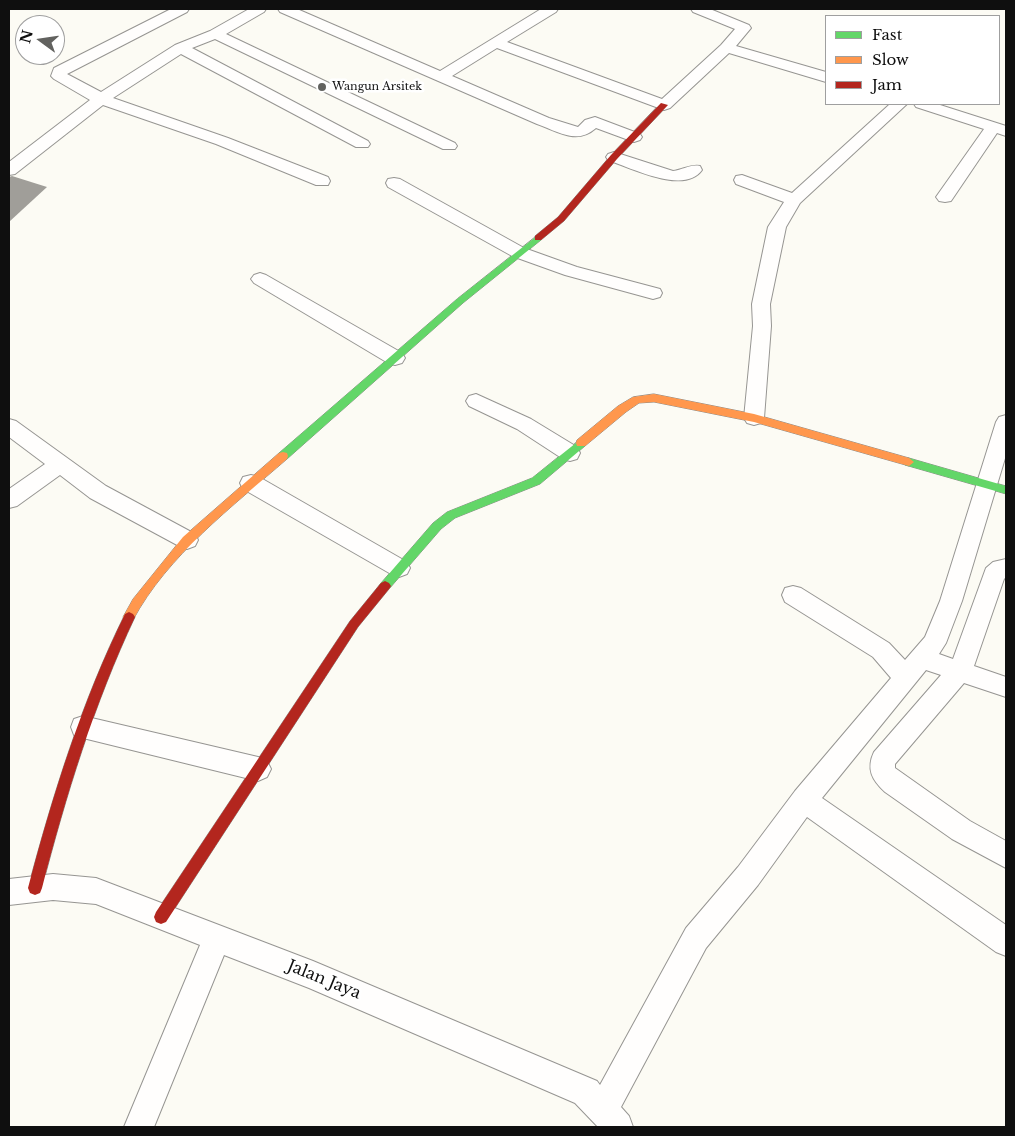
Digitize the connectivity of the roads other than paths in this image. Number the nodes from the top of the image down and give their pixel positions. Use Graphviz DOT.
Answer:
graph roads {
  1 [pos="182,9"];
  2 [pos="259,9"];
  3 [pos="288,9"];
  4 [pos="551,9"];
  5 [pos="698,9"];
  6 [pos="215,34"];
  7 [pos="496,43"];
  8 [pos="180,48"];
  9 [pos="726,48"];
  10 [pos="440,77"];
  11 [pos="825,77"];
  12 [pos="101,99"];
  13 [pos="664,105"];
  14 [pos="898,105"];
  15 [pos="925,105"];
  16 [pos="1000,129"];
  17 [pos="634,137"];
  18 [pos="362,144"];
  19 [pos="450,146"];
  20 [pos="614,157"];
  21 [pos="9,170"];
  22 [pos="694,170"];
  23 [pos="742,180"];
  24 [pos="322,181"];
  25 [pos="394,183"];
  26 [pos="946,197"];
  27 [pos="794,200"];
  28 [pos="518,252"];
  29 [pos="260,280"];
  30 [pos="652,293"];
  31 [pos="395,358"];
  32 [pos="476,401"];
  33 [pos="754,418"];
  34 [pos="1006,422"];
  35 [pos="9,426"];
  36 [pos="570,453"];
  37 [pos="60,464"];
  38 [pos="251,483"];
  39 [pos="997,487"];
  40 [pos="9,500"];
  41 [pos="187,540"];
  42 [pos="399,568"];
  43 [pos="1006,568"];
  44 [pos="793,595"];
  45 [pos="913,668"];
  46 [pos="961,670"];
  47 [pos="1006,687"];
  48 [pos="84,727"];
  49 [pos="258,769"];
  50 [pos="804,800"];
  51 [pos="1006,855"];
  52 [pos="22,890"];
  53 [pos="162,917"];
  54 [pos="218,938"];
  55 [pos="1006,942"];
  56 [pos="610,1119"];
  57 [pos="139,1127"];
  1 -- 12 [label="street"];
  2 -- 6 [label="street"];
  3 -- 10 [label="street"];
  4 -- 7 [label="street"];
  5 -- 9 [label="street"];
  6 -- 8 [label="street"];
  6 -- 19 [label="street"];
  7 -- 10 [label="street"];
  7 -- 13 [label="street"];
  8 -- 12 [label="street"];
  8 -- 18 [label="street"];
  9 -- 11 [label="street"];
  9 -- 13 [label="street"];
  10 -- 17 [label="street"];
  12 -- 21 [label="street"];
  12 -- 24 [label="street"];
  13 -- 17 [label="street"];
  14 -- 27 [label="street"];
  15 -- 16 [label="street"];
  16 -- 26 [label="street"];
  17 -- 20 [label="street"];
  20 -- 22 [label="street"];
  20 -- 28 [label="street"];
  23 -- 27 [label="street"];
  25 -- 28 [label="street"];
  27 -- 33 [label="street"];
  28 -- 30 [label="street"];
  28 -- 31 [label="street"];
  29 -- 31 [label="street"];
  31 -- 38 [label="street"];
  32 -- 36 [label="street"];
  33 -- 36 [label="street"];
  33 -- 39 [label="street"];
  34 -- 39 [label="street"];
  35 -- 37 [label="street"];
  36 -- 42 [label="street"];
  37 -- 40 [label="street"];
  37 -- 41 [label="street"];
  38 -- 41 [label="street"];
  38 -- 42 [label="street"];
  39 -- 45 [label="street"];
  41 -- 48 [label="street"];
  42 -- 49 [label="street"];
  43 -- 46 [label="street"];
  44 -- 45 [label="street"];
  45 -- 46 [label="street"];
  45 -- 50 [label="street"];
  46 -- 47 [label="street"];
  46 -- 51 [label="street"];
  48 -- 49 [label="street"];
  48 -- 52 [label="street"];
  49 -- 53 [label="street"];
  50 -- 55 [label="street"];
  50 -- 56 [label="street"];
  52 -- 53 [label="street, Jalan Jaya"];
  53 -- 54 [label="street, Jalan Jaya"];
  54 -- 56 [label="street, Jalan Jaya"];
  54 -- 57 [label="street"];
}
